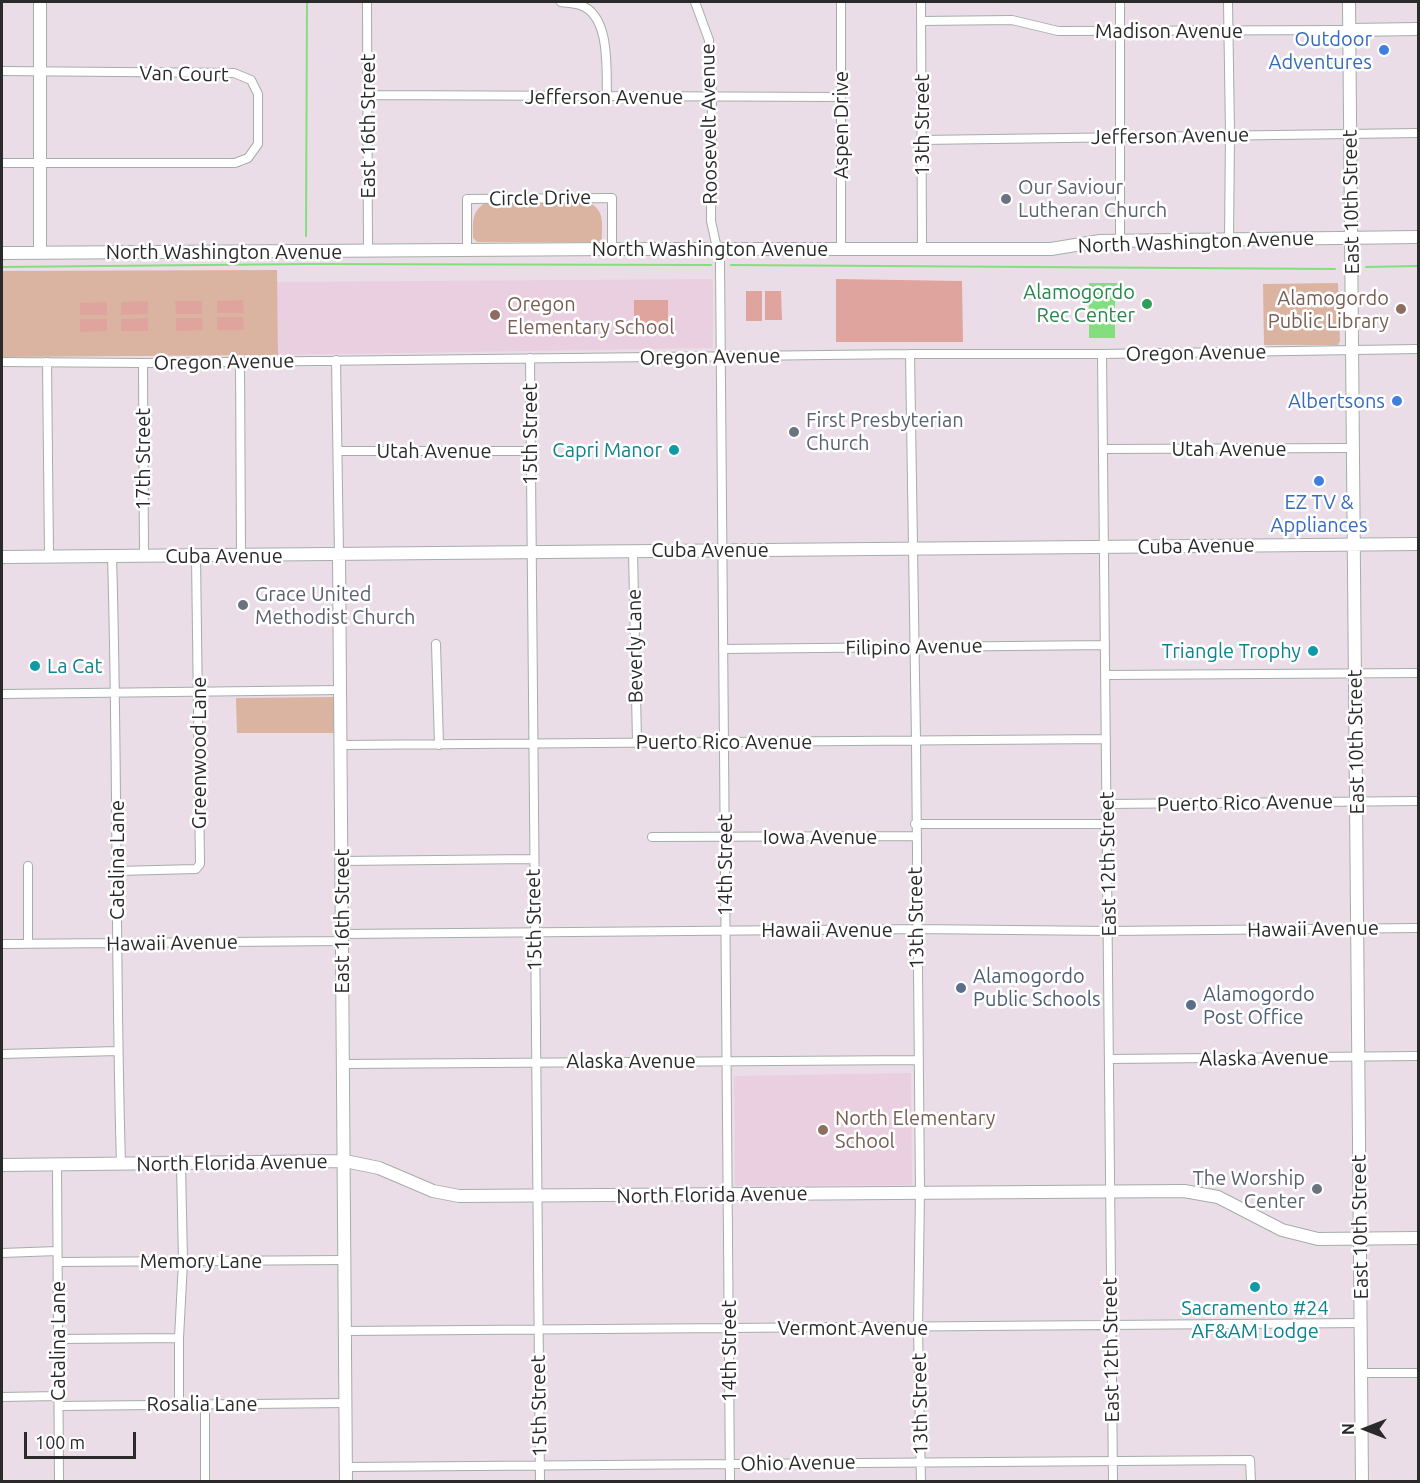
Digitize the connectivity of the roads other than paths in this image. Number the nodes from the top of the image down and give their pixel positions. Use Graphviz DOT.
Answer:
graph roads {
  1 [pos="40,2"];
  2 [pos="367,2"];
  3 [pos="561,2"];
  4 [pos="695,2"];
  5 [pos="841,2"];
  6 [pos="921,2"];
  7 [pos="1120,2"];
  8 [pos="1228,2"];
  9 [pos="1349,2"];
  10 [pos="921,21"];
  11 [pos="1419,29"];
  12 [pos="1228,30"];
  13 [pos="1349,30"];
  14 [pos="1120,32"];
  15 [pos="2,72"];
  16 [pos="40,72"];
  17 [pos="368,95"];
  18 [pos="607,96"];
  19 [pos="841,97"];
  20 [pos="712,98"];
  21 [pos="1350,133"];
  22 [pos="1419,133"];
  23 [pos="1230,134"];
  24 [pos="1121,137"];
  25 [pos="922,140"];
  26 [pos="2,163"];
  27 [pos="40,163"];
  28 [pos="1351,237"];
  29 [pos="1419,237"];
  30 [pos="1229,239"];
  31 [pos="1120,240"];
  32 [pos="612,249"];
  33 [pos="718,249"];
  34 [pos="840,249"];
  35 [pos="922,249"];
  36 [pos="467,250"];
  37 [pos="368,251"];
  38 [pos="40,252"];
  39 [pos="2,253"];
  40 [pos="1419,349"];
  41 [pos="1352,350"];
  42 [pos="910,354"];
  43 [pos="1102,354"];
  44 [pos="721,357"];
  45 [pos="530,358"];
  46 [pos="336,360"];
  47 [pos="240,361"];
  48 [pos="2,362"];
  49 [pos="47,362"];
  50 [pos="143,363"];
  51 [pos="1353,448"];
  52 [pos="1104,449"];
  53 [pos="339,451"];
  54 [pos="530,451"];
  55 [pos="1354,543"];
  56 [pos="1419,544"];
  57 [pos="1105,547"];
  58 [pos="913,548"];
  59 [pos="633,550"];
  60 [pos="723,550"];
  61 [pos="531,552"];
  62 [pos="49,555"];
  63 [pos="339,555"];
  64 [pos="112,556"];
  65 [pos="144,556"];
  66 [pos="196,556"];
  67 [pos="241,556"];
  68 [pos="2,557"];
  69 [pos="436,644"];
  70 [pos="1105,645"];
  71 [pos="915,647"];
  72 [pos="723,649"];
  73 [pos="1355,673"];
  74 [pos="1419,673"];
  75 [pos="1107,675"];
  76 [pos="199,690"];
  77 [pos="341,690"];
  78 [pos="116,693"];
  79 [pos="2,694"];
  80 [pos="1106,739"];
  81 [pos="916,740"];
  82 [pos="637,742"];
  83 [pos="724,742"];
  84 [pos="533,744"];
  85 [pos="342,745"];
  86 [pos="439,745"];
  87 [pos="1356,801"];
  88 [pos="1419,801"];
  89 [pos="1107,804"];
  90 [pos="915,824"];
  91 [pos="1107,824"];
  92 [pos="915,836"];
  93 [pos="652,837"];
  94 [pos="725,838"];
  95 [pos="533,859"];
  96 [pos="342,861"];
  97 [pos="28,866"];
  98 [pos="117,871"];
  99 [pos="1419,928"];
  100 [pos="916,929"];
  101 [pos="1357,929"];
  102 [pos="725,930"];
  103 [pos="534,931"];
  104 [pos="1108,931"];
  105 [pos="342,937"];
  106 [pos="28,943"];
  107 [pos="2,944"];
  108 [pos="117,944"];
  109 [pos="118,1051"];
  110 [pos="2,1054"];
  111 [pos="1419,1056"];
  112 [pos="1359,1057"];
  113 [pos="1110,1059"];
  114 [pos="726,1060"];
  115 [pos="919,1060"];
  116 [pos="535,1062"];
  117 [pos="343,1064"];
  118 [pos="345,1161"];
  119 [pos="121,1164"];
  120 [pos="180,1164"];
  121 [pos="57,1165"];
  122 [pos="2,1166"];
  123 [pos="1109,1190"];
  124 [pos="920,1192"];
  125 [pos="728,1196"];
  126 [pos="537,1197"];
  127 [pos="1419,1238"];
  128 [pos="1360,1239"];
  129 [pos="57,1251"];
  130 [pos="2,1253"];
  131 [pos="344,1260"];
  132 [pos="57,1262"];
  133 [pos="183,1262"];
  134 [pos="1361,1323"];
  135 [pos="1110,1324"];
  136 [pos="918,1328"];
  137 [pos="729,1329"];
  138 [pos="538,1330"];
  139 [pos="345,1331"];
  140 [pos="179,1338"];
  141 [pos="58,1339"];
  142 [pos="1361,1373"];
  143 [pos="1419,1373"];
  144 [pos="59,1396"];
  145 [pos="2,1397"];
  146 [pos="345,1403"];
  147 [pos="179,1404"];
  148 [pos="205,1404"];
  149 [pos="59,1406"];
  150 [pos="1113,1460"];
  151 [pos="921,1462"];
  152 [pos="540,1464"];
  153 [pos="730,1464"];
  154 [pos="346,1467"];
  155 [pos="59,1482"];
  156 [pos="206,1482"];
  157 [pos="346,1482"];
  158 [pos="540,1482"];
  159 [pos="730,1482"];
  160 [pos="921,1482"];
  161 [pos="1113,1482"];
  162 [pos="1251,1482"];
  163 [pos="1362,1482"];
  1 -- 16 [label="main road"];
  2 -- 17 [label="street, East 16th Street"];
  3 -- 18 [label="street"];
  4 -- 20 [label="street, Roosevelt Avenue"];
  5 -- 19 [label="street, Aspen Drive"];
  6 -- 10 [label="street, 13th Street"];
  7 -- 14 [label="street"];
  8 -- 12 [label="street"];
  9 -- 13 [label="main road, East 10th Street"];
  10 -- 14 [label="street, Madison Avenue"];
  10 -- 25 [label="street, 13th Street"];
  11 -- 13 [label="main road, Madison Avenue"];
  12 -- 13 [label="street, Madison Avenue"];
  12 -- 14 [label="street, Madison Avenue"];
  12 -- 23 [label="street"];
  13 -- 21 [label="main road, East 10th Street"];
  14 -- 24 [label="street"];
  15 -- 16 [label="street, Van Court"];
  16 -- 27 [label="main road"];
  16 -- 27 [label="street, Van Court"];
  17 -- 18 [label="street, Jefferson Avenue"];
  17 -- 37 [label="street, East 16th Street"];
  18 -- 20 [label="street, Jefferson Avenue"];
  19 -- 20 [label="street, Jefferson Avenue"];
  19 -- 34 [label="street, Aspen Drive"];
  20 -- 33 [label="street, Roosevelt Avenue"];
  21 -- 22 [label="street, Jefferson Avenue"];
  21 -- 23 [label="street, Jefferson Avenue"];
  21 -- 28 [label="main road, East 10th Street"];
  23 -- 24 [label="street, Jefferson Avenue"];
  23 -- 30 [label="street"];
  24 -- 25 [label="street, Jefferson Avenue"];
  24 -- 31 [label="street"];
  25 -- 35 [label="street, 13th Street"];
  26 -- 27 [label="street, Van Court"];
  27 -- 38 [label="main road"];
  28 -- 29 [label="main road, North Washington Avenue"];
  28 -- 30 [label="main road, North Washington Avenue"];
  28 -- 41 [label="main road, East 10th Street"];
  30 -- 31 [label="main road, North Washington Avenue"];
  31 -- 35 [label="main road, North Washington Avenue"];
  32 -- 33 [label="main road, North Washington Avenue"];
  32 -- 36 [label="main road, North Washington Avenue"];
  32 -- 36 [label="street, Circle Drive"];
  33 -- 34 [label="main road, North Washington Avenue"];
  33 -- 44 [label="street, 14th Street"];
  34 -- 35 [label="main road, North Washington Avenue"];
  36 -- 37 [label="main road, North Washington Avenue"];
  37 -- 38 [label="main road, North Washington Avenue"];
  38 -- 39 [label="main road, North Washington Avenue"];
  40 -- 41 [label="street, Oregon Avenue"];
  41 -- 43 [label="street, Oregon Avenue"];
  41 -- 51 [label="main road, East 10th Street"];
  42 -- 43 [label="street, Oregon Avenue"];
  42 -- 44 [label="street, Oregon Avenue"];
  42 -- 58 [label="street, 13th Street"];
  43 -- 52 [label="street, East 12th Street"];
  44 -- 45 [label="street, Oregon Avenue"];
  44 -- 60 [label="street, 14th Street"];
  45 -- 46 [label="street, Oregon Avenue"];
  45 -- 54 [label="street, 15th Street"];
  46 -- 47 [label="street, Oregon Avenue"];
  46 -- 53 [label="street, East 16th Street"];
  47 -- 50 [label="street, Oregon Avenue"];
  47 -- 67 [label="street"];
  48 -- 49 [label="street, Oregon Avenue"];
  49 -- 50 [label="street, Oregon Avenue"];
  49 -- 62 [label="street"];
  50 -- 65 [label="street, 17th Street"];
  51 -- 52 [label="street, Utah Avenue"];
  51 -- 55 [label="main road, East 10th Street"];
  52 -- 57 [label="street, East 12th Street"];
  53 -- 54 [label="street, Utah Avenue"];
  53 -- 63 [label="street, East 16th Street"];
  54 -- 61 [label="street, 15th Street"];
  55 -- 56 [label="main road, Cuba Avenue"];
  55 -- 57 [label="main road, Cuba Avenue"];
  55 -- 73 [label="main road, East 10th Street"];
  57 -- 58 [label="main road, Cuba Avenue"];
  57 -- 70 [label="street, East 12th Street"];
  58 -- 60 [label="main road, Cuba Avenue"];
  58 -- 71 [label="street, 13th Street"];
  59 -- 60 [label="main road, Cuba Avenue"];
  59 -- 61 [label="main road, Cuba Avenue"];
  59 -- 82 [label="street, Beverly Lane"];
  60 -- 72 [label="street, 14th Street"];
  61 -- 63 [label="main road, Cuba Avenue"];
  61 -- 84 [label="street, 15th Street"];
  62 -- 64 [label="main road, Cuba Avenue"];
  62 -- 68 [label="main road, Cuba Avenue"];
  63 -- 67 [label="main road, Cuba Avenue"];
  63 -- 77 [label="main road, East 16th Street"];
  64 -- 65 [label="main road, Cuba Avenue"];
  64 -- 78 [label="street, Catalina Lane"];
  65 -- 66 [label="main road, Cuba Avenue"];
  66 -- 67 [label="main road, Cuba Avenue"];
  66 -- 76 [label="street, Greenwood Lane"];
  69 -- 86 [label="street"];
  70 -- 71 [label="street, Filipino Avenue"];
  70 -- 75 [label="street, East 12th Street"];
  71 -- 72 [label="street, Filipino Avenue"];
  71 -- 81 [label="street, 13th Street"];
  72 -- 83 [label="street, 14th Street"];
  73 -- 74 [label="street"];
  73 -- 75 [label="street"];
  73 -- 87 [label="main road, East 10th Street"];
  75 -- 80 [label="street, East 12th Street"];
  76 -- 77 [label="street"];
  76 -- 78 [label="street"];
  76 -- 98 [label="street, Greenwood Lane"];
  77 -- 85 [label="main road, East 16th Street"];
  78 -- 79 [label="street"];
  78 -- 98 [label="street, Catalina Lane"];
  80 -- 81 [label="street, Puerto Rico Avenue"];
  80 -- 89 [label="street, East 12th Street"];
  81 -- 83 [label="street, Puerto Rico Avenue"];
  81 -- 90 [label="street, 13th Street"];
  82 -- 83 [label="street, Puerto Rico Avenue"];
  82 -- 84 [label="street, Puerto Rico Avenue"];
  83 -- 94 [label="street, 14th Street"];
  84 -- 86 [label="street, Puerto Rico Avenue"];
  84 -- 95 [label="street, 15th Street"];
  85 -- 86 [label="street, Puerto Rico Avenue"];
  85 -- 96 [label="main road, East 16th Street"];
  87 -- 88 [label="street, Puerto Rico Avenue"];
  87 -- 89 [label="street, Puerto Rico Avenue"];
  87 -- 101 [label="main road, East 10th Street"];
  89 -- 91 [label="street, East 12th Street"];
  90 -- 91 [label="street"];
  90 -- 92 [label="street, 13th Street"];
  91 -- 104 [label="street, East 12th Street"];
  92 -- 94 [label="street, Iowa Avenue"];
  92 -- 100 [label="street, 13th Street"];
  93 -- 94 [label="street, Iowa Avenue"];
  94 -- 102 [label="street, 14th Street"];
  95 -- 96 [label="street"];
  95 -- 103 [label="street, 15th Street"];
  96 -- 105 [label="main road, East 16th Street"];
  97 -- 106 [label="street"];
  98 -- 108 [label="street, Catalina Lane"];
  99 -- 101 [label="street, Hawaii Avenue"];
  100 -- 102 [label="street, Hawaii Avenue"];
  100 -- 104 [label="street, Hawaii Avenue"];
  100 -- 115 [label="street, 13th Street"];
  101 -- 104 [label="street, Hawaii Avenue"];
  101 -- 112 [label="main road, East 10th Street"];
  102 -- 103 [label="street, Hawaii Avenue"];
  102 -- 114 [label="street, 14th Street"];
  103 -- 105 [label="street, Hawaii Avenue"];
  103 -- 116 [label="street, 15th Street"];
  104 -- 113 [label="street, East 12th Street"];
  105 -- 108 [label="street, Hawaii Avenue"];
  105 -- 117 [label="main road, East 16th Street"];
  106 -- 107 [label="street, Hawaii Avenue"];
  106 -- 108 [label="street, Hawaii Avenue"];
  108 -- 109 [label="street, Catalina Lane"];
  109 -- 110 [label="street"];
  109 -- 119 [label="street, Catalina Lane"];
  111 -- 112 [label="street, Alaska Avenue"];
  112 -- 113 [label="street, Alaska Avenue"];
  112 -- 128 [label="main road, East 10th Street"];
  113 -- 123 [label="street, East 12th Street"];
  114 -- 115 [label="street, Alaska Avenue"];
  114 -- 116 [label="street, Alaska Avenue"];
  114 -- 125 [label="street, 14th Street"];
  115 -- 124 [label="street, 13th Street"];
  116 -- 117 [label="street, Alaska Avenue"];
  116 -- 126 [label="street, 15th Street"];
  117 -- 118 [label="main road, East 16th Street"];
  118 -- 120 [label="main road, North Florida Avenue"];
  118 -- 126 [label="main road, North Florida Avenue"];
  118 -- 131 [label="main road, East 16th Street"];
  119 -- 120 [label="main road, North Florida Avenue"];
  119 -- 121 [label="main road, North Florida Avenue"];
  120 -- 133 [label="street"];
  121 -- 122 [label="main road, North Florida Avenue"];
  121 -- 129 [label="street, Catalina Lane"];
  123 -- 124 [label="main road, North Florida Avenue"];
  123 -- 128 [label="main road, North Florida Avenue"];
  123 -- 135 [label="street, East 12th Street"];
  124 -- 125 [label="main road, North Florida Avenue"];
  124 -- 136 [label="street, 13th Street"];
  125 -- 126 [label="main road, North Florida Avenue"];
  125 -- 137 [label="street, 14th Street"];
  126 -- 138 [label="street, 15th Street"];
  127 -- 128 [label="main road, North Florida Avenue"];
  128 -- 134 [label="main road, East 10th Street"];
  129 -- 130 [label="street"];
  129 -- 132 [label="street, Catalina Lane"];
  131 -- 133 [label="street, Memory Lane"];
  131 -- 139 [label="main road, East 16th Street"];
  132 -- 133 [label="street, Memory Lane"];
  132 -- 141 [label="street, Catalina Lane"];
  133 -- 140 [label="street"];
  134 -- 135 [label="street, Vermont Avenue"];
  134 -- 142 [label="main road, East 10th Street"];
  135 -- 136 [label="street, Vermont Avenue"];
  135 -- 150 [label="street, East 12th Street"];
  136 -- 137 [label="street, Vermont Avenue"];
  136 -- 151 [label="street, 13th Street"];
  137 -- 138 [label="street, Vermont Avenue"];
  137 -- 153 [label="street, 14th Street"];
  138 -- 139 [label="street, Vermont Avenue"];
  138 -- 152 [label="street, 15th Street"];
  139 -- 146 [label="main road, East 16th Street"];
  140 -- 141 [label="street"];
  140 -- 147 [label="street"];
  141 -- 144 [label="street, Catalina Lane"];
  142 -- 143 [label="street"];
  142 -- 163 [label="main road, East 10th Street"];
  144 -- 145 [label="street"];
  144 -- 149 [label="street, Catalina Lane"];
  146 -- 148 [label="street, Rosalia Lane"];
  146 -- 154 [label="main road, East 16th Street"];
  147 -- 148 [label="street, Rosalia Lane"];
  147 -- 149 [label="street, Rosalia Lane"];
  148 -- 156 [label="street"];
  149 -- 155 [label="street, Catalina Lane"];
  150 -- 151 [label="street, Ohio Avenue"];
  150 -- 161 [label="street, East 12th Street"];
  150 -- 162 [label="street, Ohio Avenue"];
  151 -- 153 [label="street, Ohio Avenue"];
  151 -- 160 [label="street, 13th Street"];
  152 -- 153 [label="street, Ohio Avenue"];
  152 -- 154 [label="street, Ohio Avenue"];
  152 -- 158 [label="street, 15th Street"];
  153 -- 159 [label="street, 14th Street"];
  154 -- 157 [label="main road, East 16th Street"];
}
